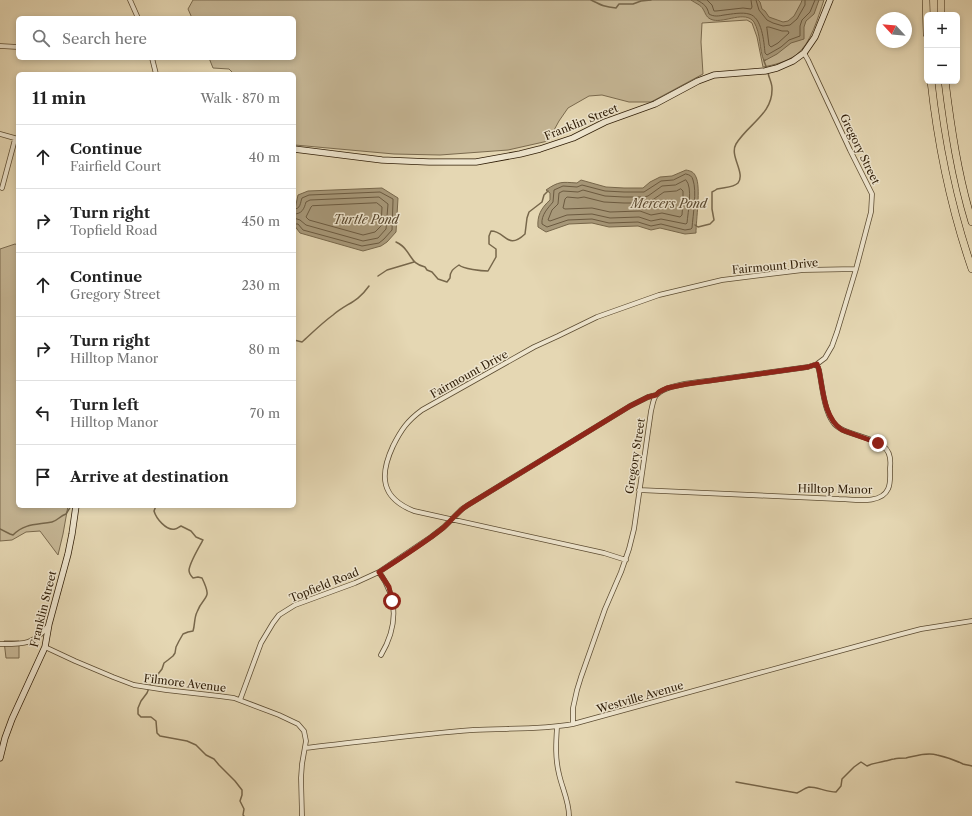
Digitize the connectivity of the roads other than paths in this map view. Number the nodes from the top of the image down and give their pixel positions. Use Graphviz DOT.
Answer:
graph roads {
  1 [pos="130,0"];
  2 [pos="830,0"];
  3 [pos="926,0"];
  4 [pos="941,0"];
  5 [pos="926,12"];
  6 [pos="941,12"];
  7 [pos="137,16"];
  8 [pos="0,46"];
  9 [pos="16,47"];
  10 [pos="804,53"];
  11 [pos="152,60"];
  12 [pos="156,72"];
  13 [pos="931,84"];
  14 [pos="945,84"];
  15 [pos="0,134"];
  16 [pos="16,139"];
  17 [pos="296,149"];
  18 [pos="2,188"];
  19 [pos="972,222"];
  20 [pos="856,270"];
  21 [pos="972,270"];
  22 [pos="817,364"];
  23 [pos="656,395"];
  24 [pos="639,490"];
  25 [pos="76,508"];
  26 [pos="452,519"];
  27 [pos="626,560"];
  28 [pos="379,572"];
  29 [pos="972,621"];
  30 [pos="50,624"];
  31 [pos="0,644"];
  32 [pos="45,647"];
  33 [pos="381,656"];
  34 [pos="240,700"];
  35 [pos="573,724"];
  36 [pos="557,727"];
  37 [pos="305,748"];
  38 [pos="0,758"];
  39 [pos="302,816"];
  40 [pos="569,816"];
  1 -- 7 [label="street"];
  2 -- 10 [label="main road, Franklin Street"];
  3 -- 5 [label="highway"];
  4 -- 6 [label="highway"];
  8 -- 9 [label="street"];
  10 -- 17 [label="main road, Franklin Street"];
  10 -- 20 [label="street, Gregory Street"];
  11 -- 12 [label="street"];
  13 -- 21 [label="highway"];
  14 -- 19 [label="highway"];
  15 -- 16 [label="street"];
  16 -- 18 [label="street"];
  20 -- 22 [label="street, Gregory Street"];
  20 -- 26 [label="street, Fairmount Drive"];
  22 -- 23 [label="street"];
  22 -- 24 [label="street, Hilltop Manor"];
  23 -- 24 [label="street, Gregory Street"];
  23 -- 26 [label="street, Topfield Road"];
  24 -- 27 [label="street, Gregory Street"];
  25 -- 30 [label="main road, Franklin Street"];
  26 -- 27 [label="street, Fairmount Drive"];
  26 -- 28 [label="street, Topfield Road"];
  27 -- 35 [label="street, Gregory Street"];
  28 -- 33 [label="street"];
  28 -- 34 [label="street, Topfield Road"];
  29 -- 35 [label="street, Westville Avenue"];
  30 -- 31 [label="street"];
  30 -- 32 [label="main road, Franklin Street"];
  32 -- 34 [label="street, Filmore Avenue"];
  32 -- 38 [label="main road, Franklin Street"];
  34 -- 37 [label="street, Filmore Avenue"];
  35 -- 36 [label="street, Westville Avenue"];
  36 -- 37 [label="street, Westville Avenue"];
  36 -- 40 [label="street"];
  37 -- 39 [label="street, Filmore Avenue"];
}
